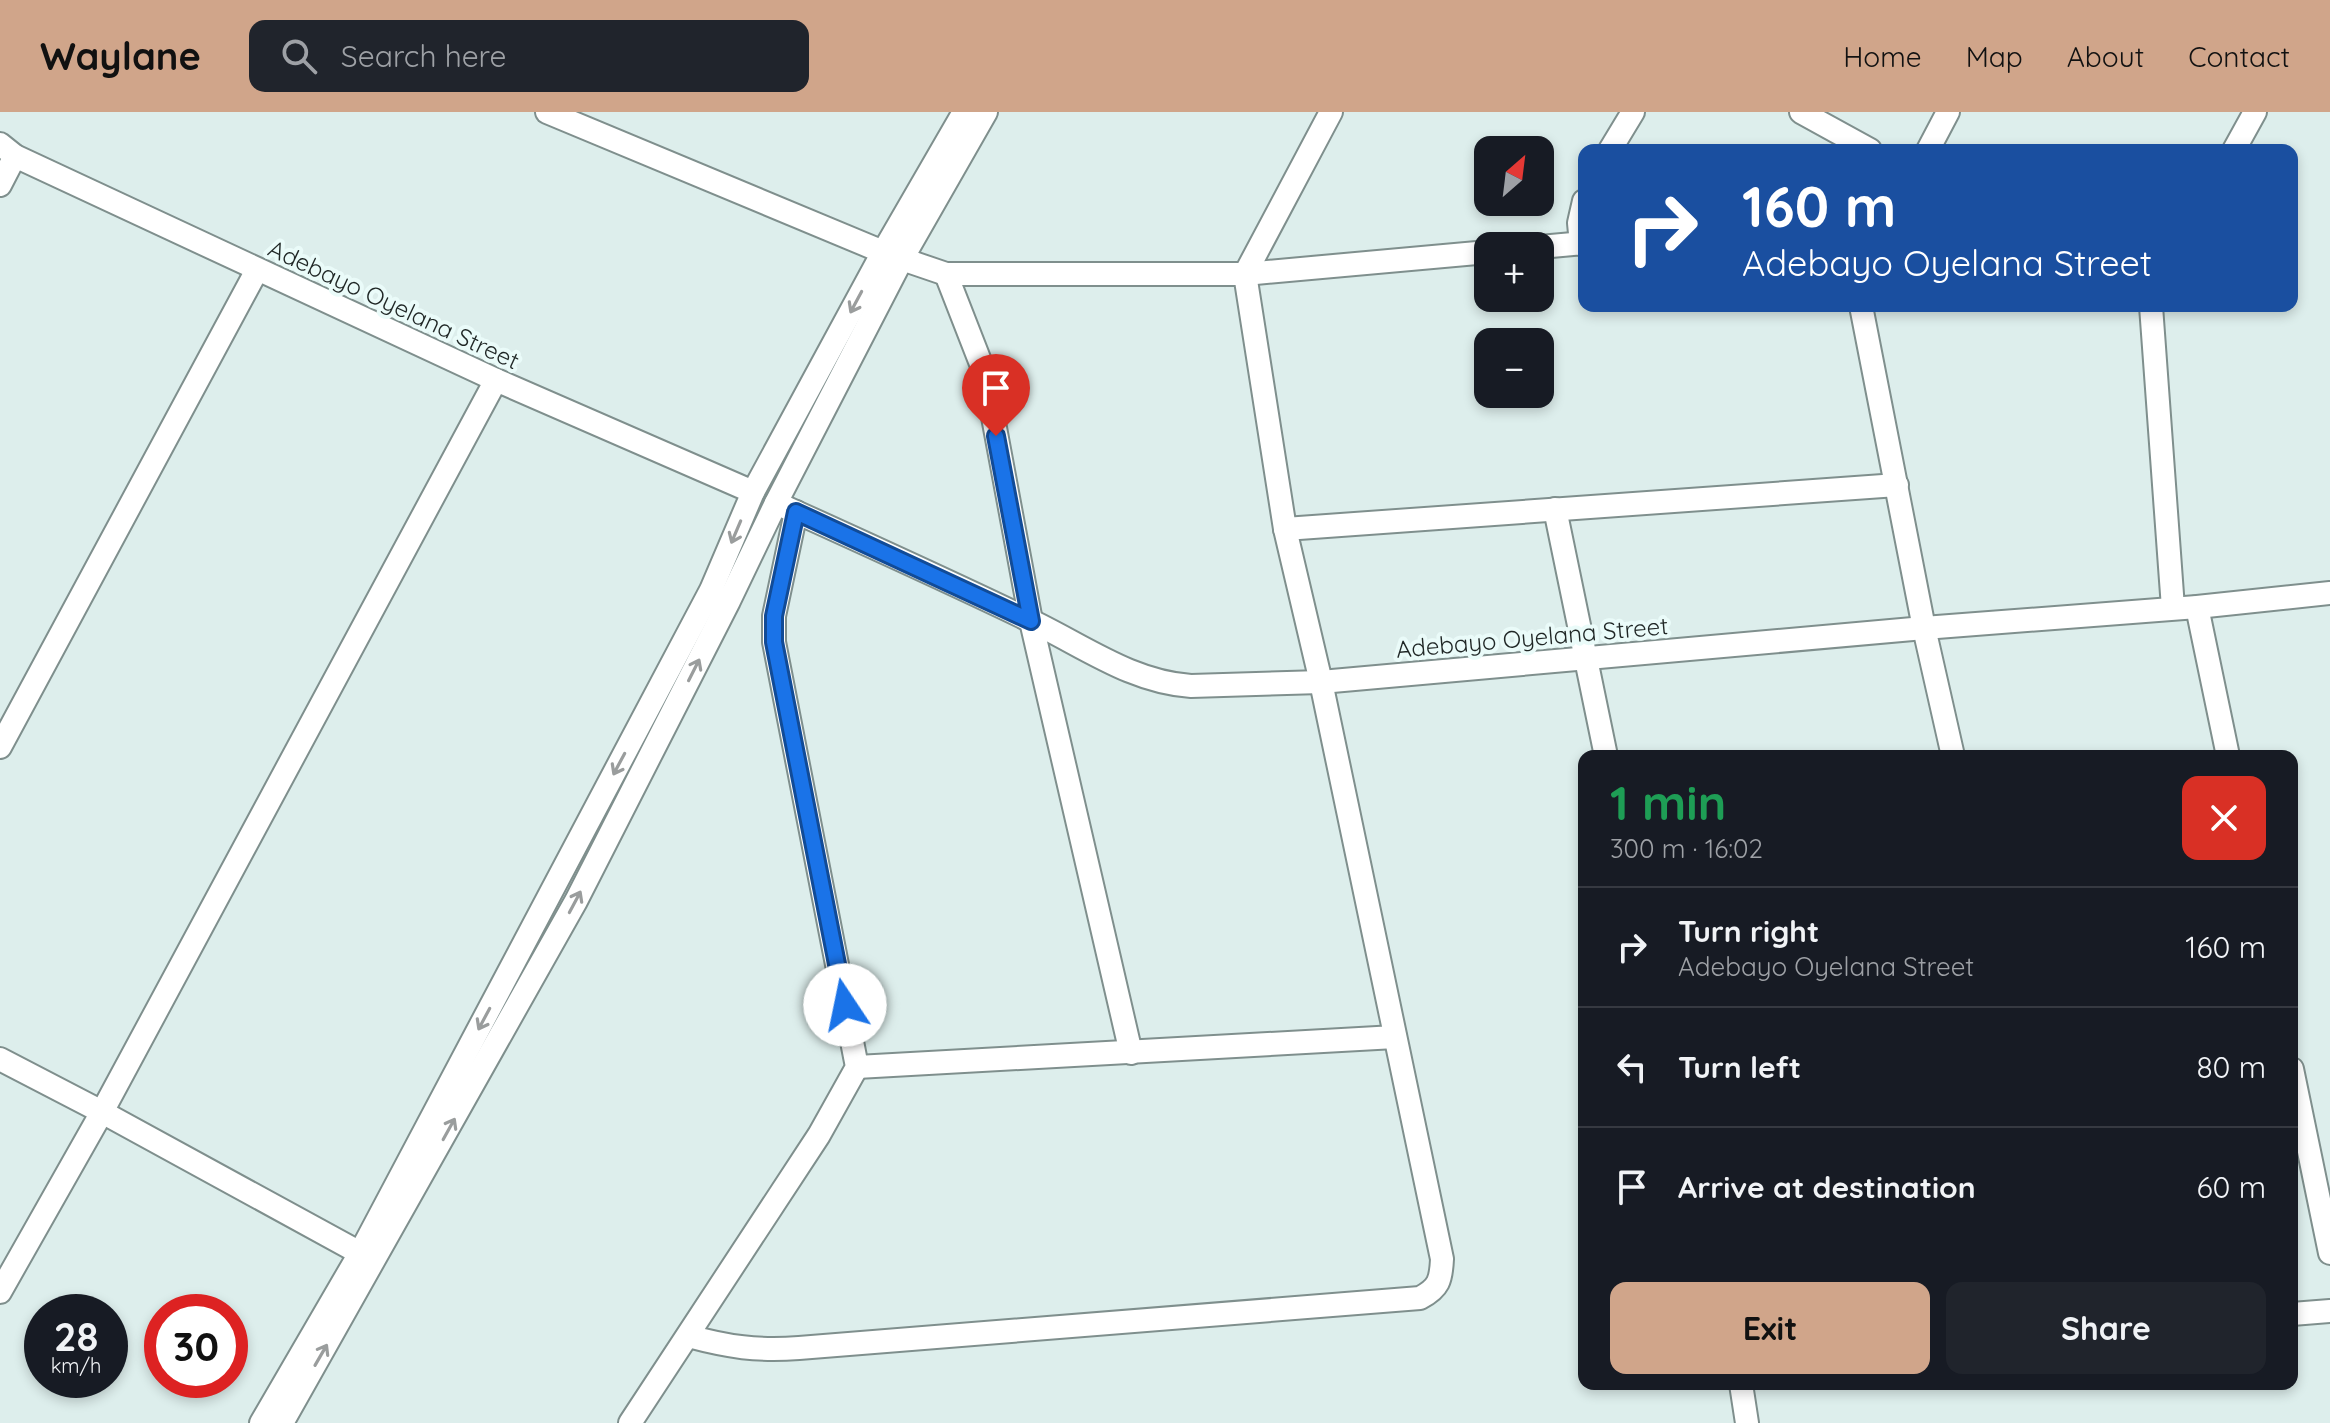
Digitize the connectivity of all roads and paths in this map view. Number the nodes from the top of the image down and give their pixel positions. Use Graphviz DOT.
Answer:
graph roads {
  1 [pos="547,112"];
  2 [pos="964,112"];
  3 [pos="986,112"];
  4 [pos="1331,112"];
  5 [pos="1633,112"];
  6 [pos="1801,112"];
  7 [pos="1948,112"];
  8 [pos="2255,112"];
  9 [pos="1614,144"];
  10 [pos="1859,144"];
  11 [pos="1931,144"];
  12 [pos="2237,144"];
  13 [pos="8,150"];
  14 [pos="0,185"];
  15 [pos="921,207"];
  16 [pos="1578,244"];
  17 [pos="1554,246"];
  18 [pos="1474,253"];
  19 [pos="893,255"];
  20 [pos="257,270"];
  21 [pos="946,274"];
  22 [pos="1245,274"];
  23 [pos="1862,312"];
  24 [pos="2151,312"];
  25 [pos="496,380"];
  26 [pos="1897,485"];
  27 [pos="753,492"];
  28 [pos="786,507"];
  29 [pos="1555,509"];
  30 [pos="1285,529"];
  31 [pos="2330,593"];
  32 [pos="2197,607"];
  33 [pos="2173,608"];
  34 [pos="1031,621"];
  35 [pos="1924,628"];
  36 [pos="1586,659"];
  37 [pos="1321,682"];
  38 [pos="0,747"];
  39 [pos="1605,750"];
  40 [pos="1952,750"];
  41 [pos="2227,750"];
  42 [pos="500,988"];
  43 [pos="521,1000"];
  44 [pos="1395,1037"];
  45 [pos="1131,1053"];
  46 [pos="0,1059"];
  47 [pos="857,1067"];
  48 [pos="2298,1098"];
  49 [pos="102,1112"];
  50 [pos="360,1253"];
  51 [pos="2330,1253"];
  52 [pos="0,1292"];
  53 [pos="2330,1311"];
  54 [pos="2298,1314"];
  55 [pos="688,1336"];
  56 [pos="1742,1390"];
  57 [pos="261,1423"];
  58 [pos="282,1423"];
  59 [pos="630,1423"];
  60 [pos="1747,1423"];
  1 -- 19 [label="street"];
  2 -- 15 [label="street"];
  3 -- 15 [label="street"];
  4 -- 22 [label="street"];
  5 -- 9 [label="street"];
  6 -- 10 [label="street"];
  7 -- 11 [label="street"];
  8 -- 12 [label="street"];
  13 -- 14 [label="street"];
  13 -- 20 [label="street, Adebayo Oyelana Street"];
  15 -- 19 [label="street"];
  16 -- 17 [label="street"];
  18 -- 22 [label="street"];
  19 -- 21 [label="street"];
  19 -- 27 [label="street, one-way"];
  19 -- 28 [label="street"];
  20 -- 25 [label="street, Adebayo Oyelana Street"];
  20 -- 38 [label="street"];
  21 -- 22 [label="street"];
  21 -- 34 [label="street"];
  22 -- 30 [label="street"];
  23 -- 26 [label="street"];
  24 -- 33 [label="street"];
  25 -- 27 [label="street, Adebayo Oyelana Street"];
  25 -- 49 [label="street"];
  26 -- 29 [label="street"];
  26 -- 35 [label="street"];
  27 -- 42 [label="street, one-way"];
  28 -- 34 [label="street, Adebayo Oyelana Street"];
  43 -- 28 [label="street, one-way"];
  28 -- 47 [label="street"];
  29 -- 30 [label="street"];
  29 -- 36 [label="street"];
  30 -- 37 [label="street"];
  31 -- 32 [label="street, Adebayo Oyelana Street"];
  32 -- 33 [label="street, Adebayo Oyelana Street"];
  32 -- 41 [label="street"];
  33 -- 35 [label="street, Adebayo Oyelana Street"];
  34 -- 37 [label="street, Adebayo Oyelana Street"];
  34 -- 45 [label="street"];
  35 -- 36 [label="street, Adebayo Oyelana Street"];
  35 -- 40 [label="street"];
  36 -- 37 [label="street, Adebayo Oyelana Street"];
  36 -- 39 [label="street"];
  37 -- 44 [label="street"];
  42 -- 43 [label="street"];
  42 -- 50 [label="street, one-way"];
  58 -- 43 [label="street, one-way"];
  44 -- 45 [label="street"];
  44 -- 55 [label="street"];
  45 -- 47 [label="street"];
  46 -- 49 [label="street"];
  47 -- 55 [label="street"];
  48 -- 51 [label="street"];
  49 -- 50 [label="street"];
  49 -- 52 [label="street"];
  50 -- 57 [label="street"];
  53 -- 54 [label="street"];
  55 -- 59 [label="street"];
  56 -- 60 [label="street"];
}
